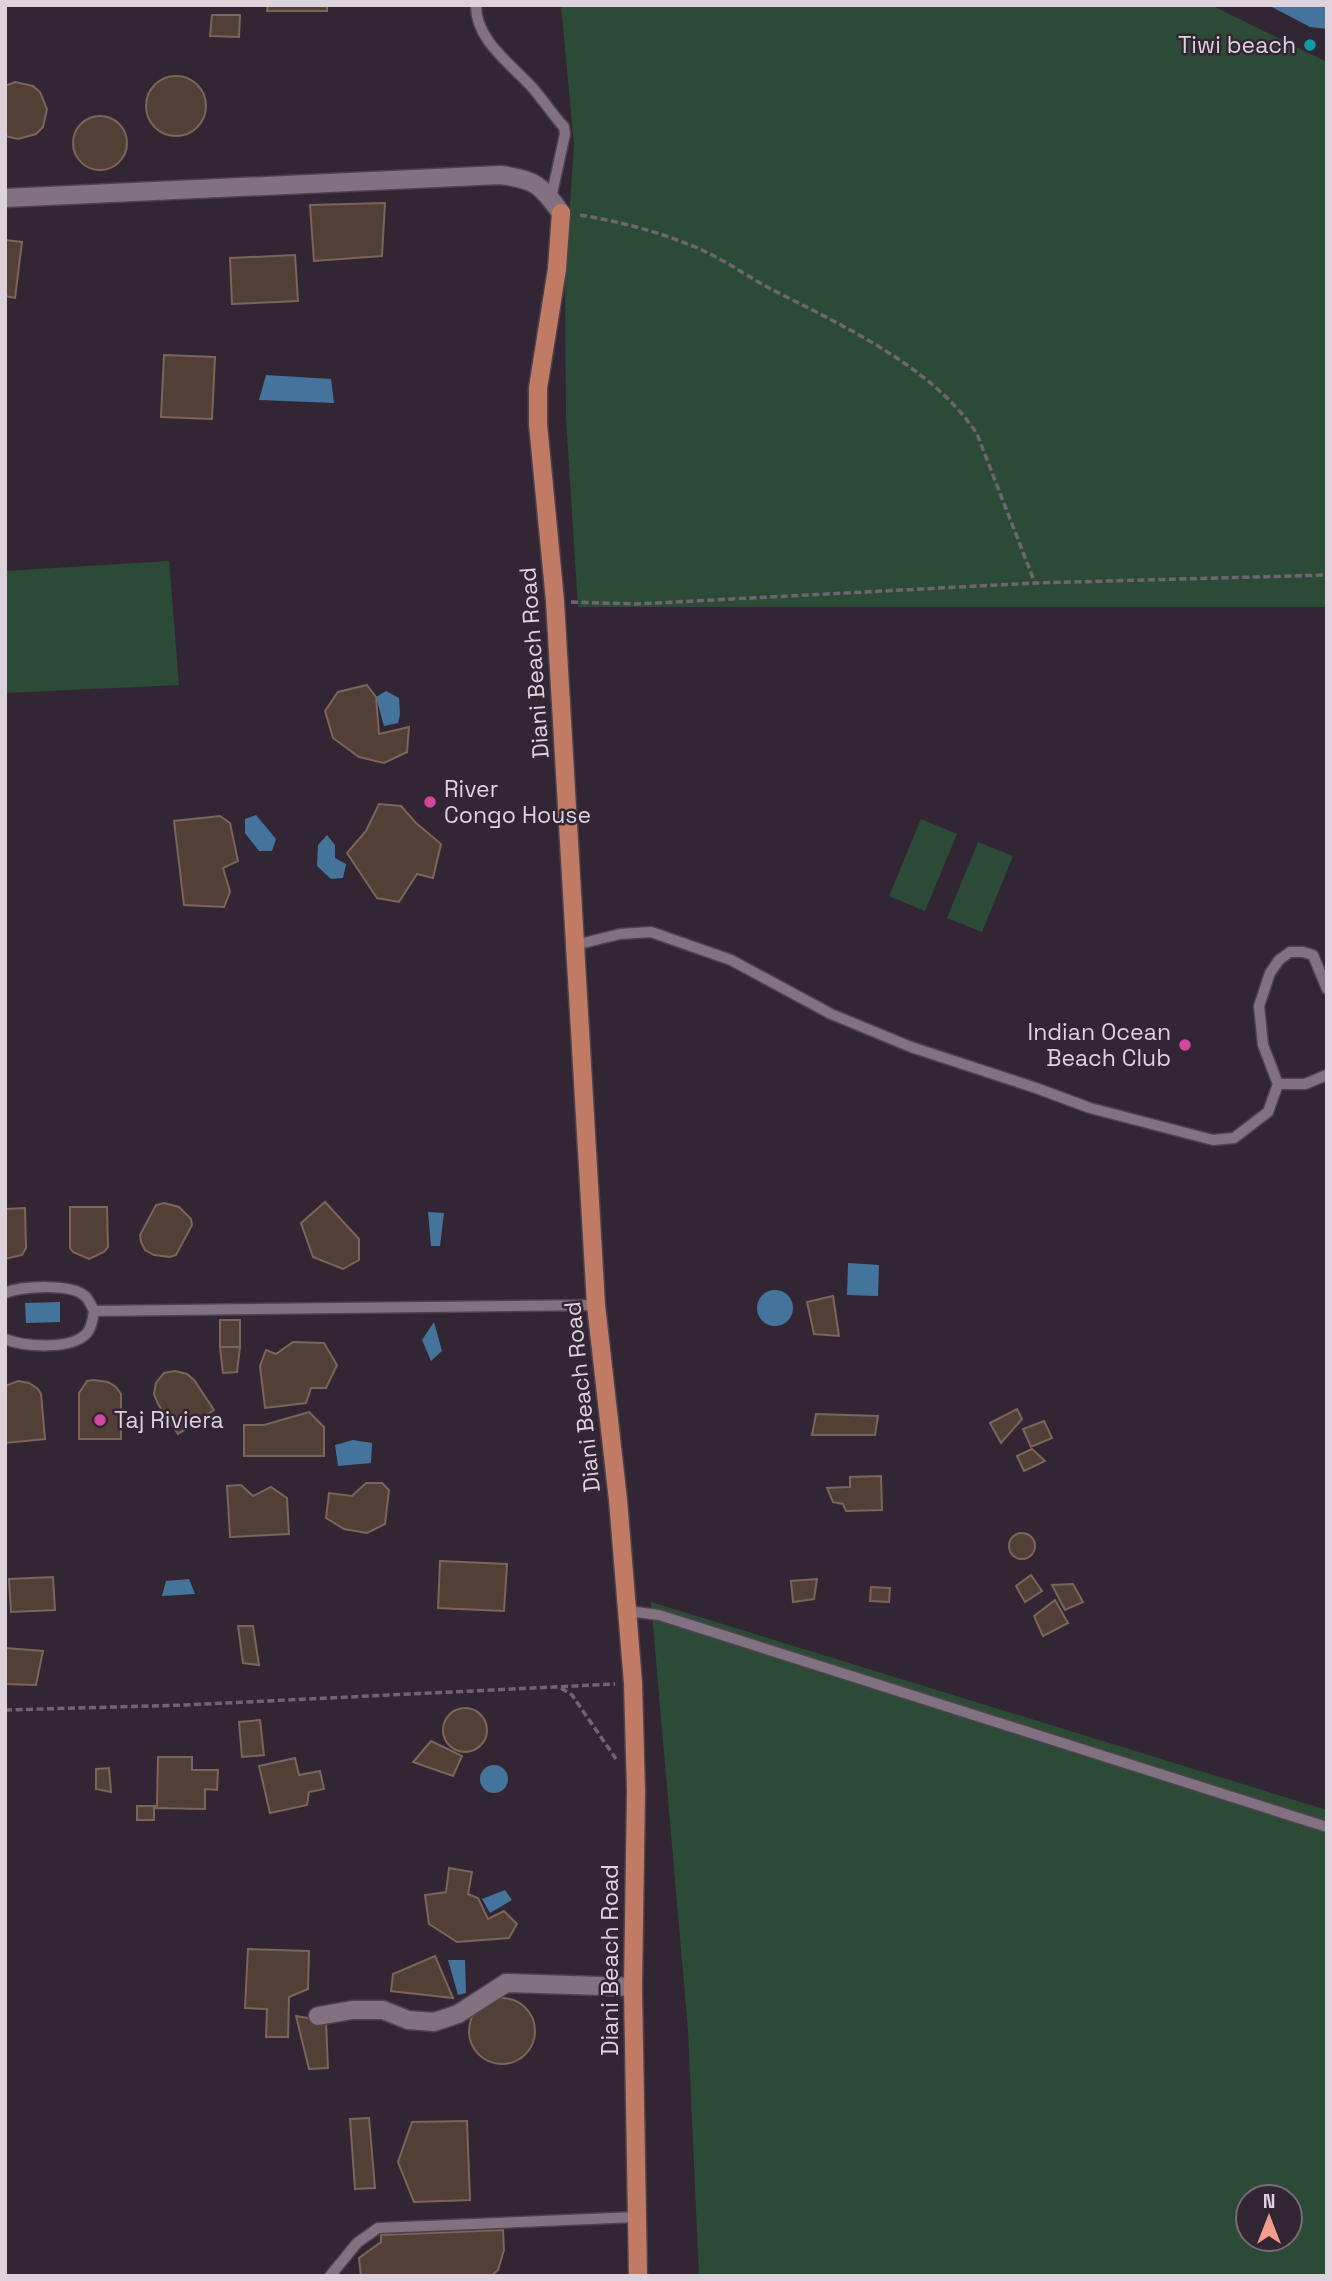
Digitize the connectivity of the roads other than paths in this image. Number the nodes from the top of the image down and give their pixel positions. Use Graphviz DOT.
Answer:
graph roads {
  1 [pos="476,5"];
  2 [pos="5,198"];
  3 [pos="556,205"];
  4 [pos="575,944"];
  5 [pos="1327,989"];
  6 [pos="1327,1075"];
  7 [pos="1278,1084"];
  8 [pos="5,1293"];
  9 [pos="596,1305"];
  10 [pos="94,1311"];
  11 [pos="5,1339"];
  12 [pos="628,1611"];
  13 [pos="1327,1827"];
  14 [pos="633,1987"];
  15 [pos="318,2016"];
  16 [pos="637,2217"];
  17 [pos="330,2276"];
  18 [pos="638,2276"];
  1 -- 3 [label="lane"];
  2 -- 3 [label="street"];
  3 -- 4 [label="main road, Diani Beach Road"];
  4 -- 7 [label="lane"];
  4 -- 9 [label="main road, Diani Beach Road"];
  5 -- 7 [label="lane"];
  6 -- 7 [label="lane"];
  8 -- 10 [label="lane"];
  9 -- 10 [label="lane"];
  9 -- 12 [label="main road, Diani Beach Road"];
  10 -- 11 [label="lane"];
  12 -- 13 [label="lane"];
  12 -- 14 [label="main road, Diani Beach Road"];
  14 -- 15 [label="street"];
  14 -- 16 [label="main road, Diani Beach Road"];
  16 -- 17 [label="lane"];
  16 -- 18 [label="main road, Diani Beach Road"];
}
